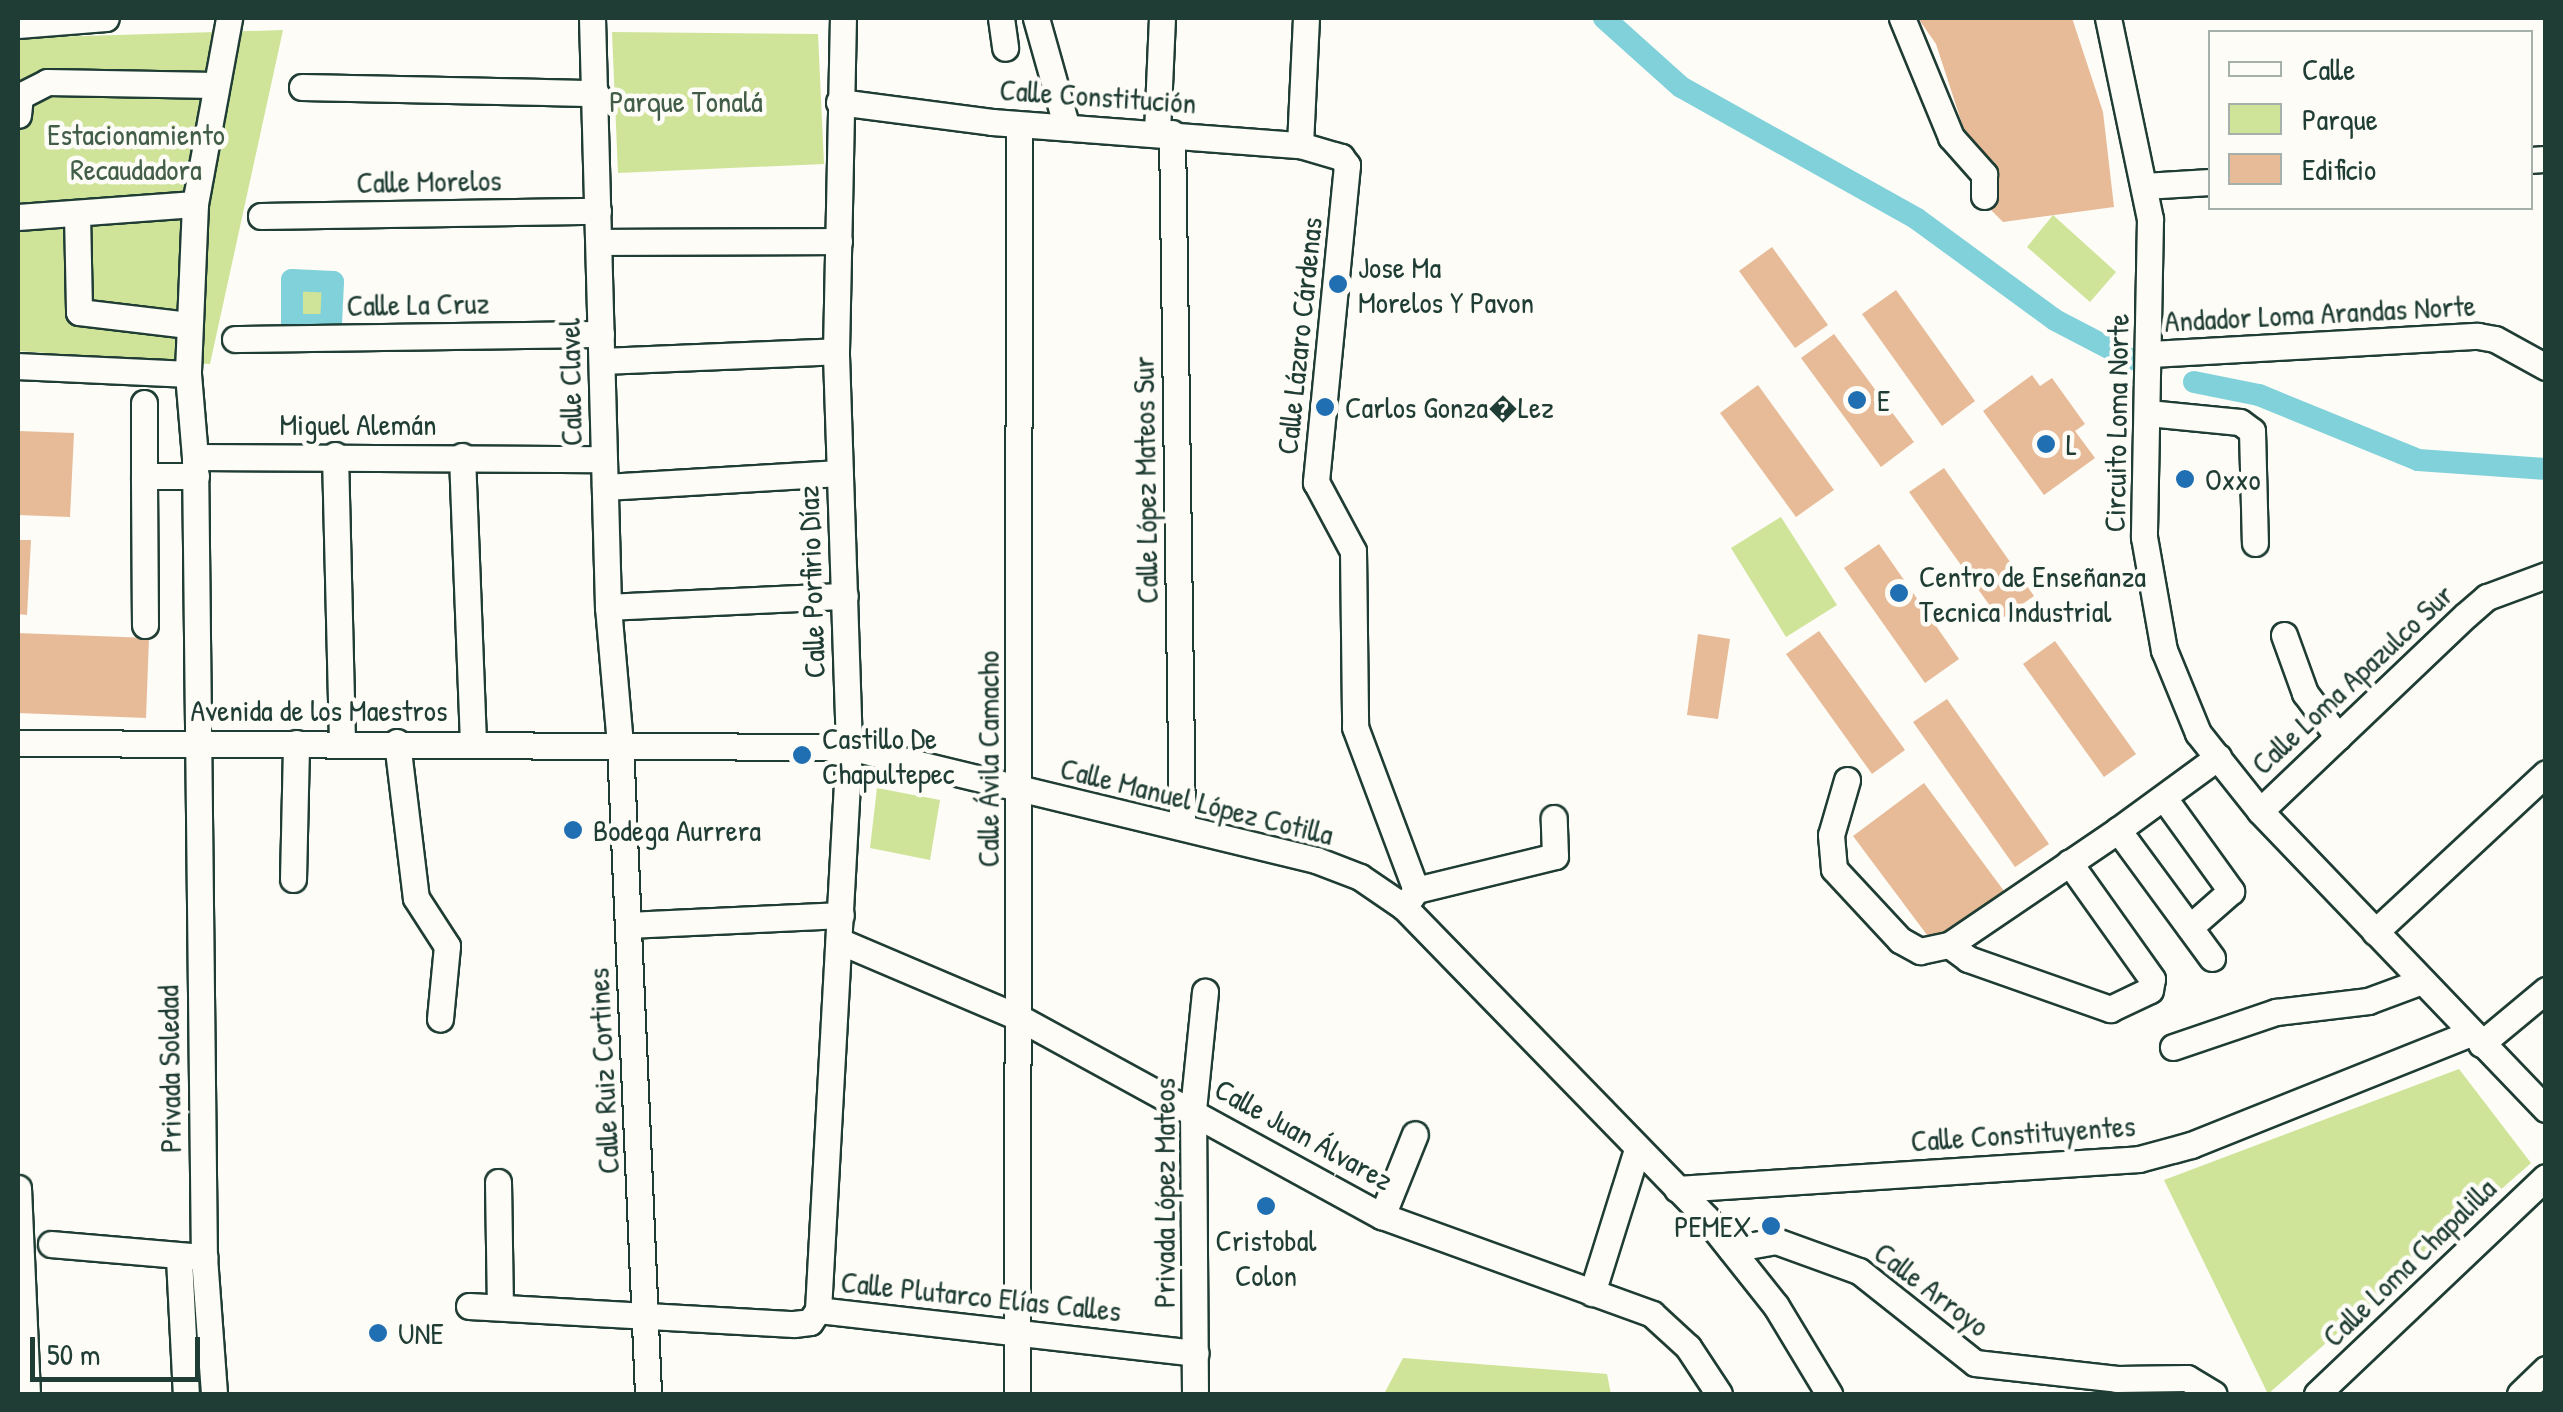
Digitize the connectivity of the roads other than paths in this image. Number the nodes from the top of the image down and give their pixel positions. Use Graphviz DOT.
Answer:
graph roads {
  1 [pos="106,18"];
  2 [pos="229,18"];
  3 [pos="592,18"];
  4 [pos="843,18"];
  5 [pos="1002,18"];
  6 [pos="1036,18"];
  7 [pos="1162,18"];
  8 [pos="1306,18"];
  9 [pos="1902,18"];
  10 [pos="2108,18"];
  11 [pos="18,25"];
  12 [pos="1005,48"];
  13 [pos="215,85"];
  14 [pos="302,88"];
  15 [pos="596,93"];
  16 [pos="839,102"];
  17 [pos="18,114"];
  18 [pos="1019,124"];
  19 [pos="1066,126"];
  20 [pos="1165,132"];
  21 [pos="1300,145"];
  22 [pos="1347,165"];
  23 [pos="2208,182"];
  24 [pos="2144,186"];
  25 [pos="1984,196"];
  26 [pos="195,204"];
  27 [pos="598,211"];
  28 [pos="77,214"];
  29 [pos="261,216"];
  30 [pos="18,217"];
  31 [pos="839,241"];
  32 [pos="600,242"];
  33 [pos="188,325"];
  34 [pos="602,334"];
  35 [pos="235,338"];
  36 [pos="836,350"];
  37 [pos="2150,354"];
  38 [pos="602,361"];
  39 [pos="18,366"];
  40 [pos="2546,367"];
  41 [pos="188,374"];
  42 [pos="144,403"];
  43 [pos="2148,413"];
  44 [pos="335,456"];
  45 [pos="462,456"];
  46 [pos="604,459"];
  47 [pos="195,466"];
  48 [pos="840,473"];
  49 [pos="144,476"];
  50 [pos="605,487"];
  51 [pos="2256,543"];
  52 [pos="2546,575"];
  53 [pos="845,596"];
  54 [pos="608,608"];
  55 [pos="145,625"];
  56 [pos="2284,636"];
  57 [pos="2338,737"];
  58 [pos="342,742"];
  59 [pos="397,742"];
  60 [pos="473,742"];
  61 [pos="18,743"];
  62 [pos="198,743"];
  63 [pos="296,743"];
  64 [pos="620,744"];
  65 [pos="850,747"];
  66 [pos="2218,757"];
  67 [pos="2546,774"];
  68 [pos="1848,780"];
  69 [pos="1022,792"];
  70 [pos="2164,798"];
  71 [pos="2260,811"];
  72 [pos="1554,818"];
  73 [pos="1182,826"];
  74 [pos="2118,830"];
  75 [pos="2069,862"];
  76 [pos="293,879"];
  77 [pos="1410,898"];
  78 [pos="629,925"];
  79 [pos="840,928"];
  80 [pos="2190,928"];
  81 [pos="2375,932"];
  82 [pos="1948,945"];
  83 [pos="2212,958"];
  84 [pos="2422,981"];
  85 [pos="2546,990"];
  86 [pos="1204,992"];
  87 [pos="1016,1016"];
  88 [pos="440,1018"];
  89 [pos="2476,1038"];
  90 [pos="2173,1048"];
  91 [pos="2546,1109"];
  92 [pos="1193,1110"];
  93 [pos="1415,1134"];
  94 [pos="1637,1149"];
  95 [pos="2546,1178"];
  96 [pos="498,1182"];
  97 [pos="18,1188"];
  98 [pos="1677,1189"];
  99 [pos="1382,1216"];
  100 [pos="51,1244"];
  101 [pos="1731,1249"];
  102 [pos="191,1258"];
  103 [pos="1592,1293"];
  104 [pos="469,1306"];
  105 [pos="500,1307"];
  106 [pos="647,1312"];
  107 [pos="814,1316"];
  108 [pos="1020,1333"];
  109 [pos="1196,1353"];
  110 [pos="2546,1369"];
  111 [pos="2110,1387"];
  112 [pos="28,1394"];
  113 [pos="186,1394"];
  114 [pos="214,1394"];
  115 [pos="648,1394"];
  116 [pos="1017,1394"];
  117 [pos="1195,1394"];
  118 [pos="1720,1394"];
  119 [pos="1828,1394"];
  120 [pos="2214,1394"];
  121 [pos="2317,1394"];
  122 [pos="2520,1394"];
  1 -- 11 [label="street"];
  2 -- 13 [label="street"];
  3 -- 15 [label="street, Calle Clavel"];
  4 -- 16 [label="street, Calle Porfirio Díaz"];
  5 -- 12 [label="street"];
  6 -- 19 [label="street"];
  7 -- 20 [label="street, Calle López Mateos Sur"];
  8 -- 21 [label="street"];
  9 -- 25 [label="street"];
  10 -- 24 [label="street, Circuito Loma Norte"];
  13 -- 17 [label="street"];
  13 -- 26 [label="street"];
  14 -- 15 [label="street"];
  15 -- 27 [label="street, Calle Clavel"];
  16 -- 18 [label="street, Calle Constitución"];
  16 -- 31 [label="street, Calle Porfirio Díaz"];
  18 -- 19 [label="street, Calle Constitución"];
  18 -- 69 [label="street, Calle Ávila Camacho"];
  19 -- 20 [label="street, Calle Constitución"];
  20 -- 21 [label="street, Calle Constitución"];
  20 -- 73 [label="street, Calle López Mateos Sur"];
  21 -- 22 [label="street, Calle Constitución"];
  22 -- 77 [label="street, Calle Lázaro Cárdenas"];
  23 -- 24 [label="street"];
  24 -- 37 [label="street, Circuito Loma Norte"];
  26 -- 28 [label="street"];
  26 -- 33 [label="street"];
  27 -- 29 [label="street, Calle Morelos"];
  27 -- 32 [label="street, Calle Clavel"];
  28 -- 30 [label="street"];
  28 -- 33 [label="street"];
  31 -- 32 [label="street"];
  31 -- 36 [label="street, Calle Porfirio Díaz"];
  32 -- 34 [label="street, Calle Clavel"];
  33 -- 41 [label="street"];
  34 -- 35 [label="street, Calle La Cruz"];
  34 -- 38 [label="street, Calle Clavel"];
  36 -- 38 [label="street"];
  36 -- 48 [label="street, Calle Porfirio Díaz"];
  37 -- 40 [label="street, Andador Loma Arandas Norte"];
  37 -- 43 [label="street, Circuito Loma Norte"];
  38 -- 46 [label="street, Calle Clavel"];
  39 -- 41 [label="street"];
  41 -- 47 [label="street"];
  42 -- 49 [label="street"];
  43 -- 51 [label="street"];
  43 -- 66 [label="street, Circuito Loma Norte"];
  44 -- 45 [label="street, Miguel Alemán"];
  44 -- 47 [label="street, Miguel Alemán"];
  44 -- 58 [label="street"];
  45 -- 46 [label="street, Miguel Alemán"];
  45 -- 60 [label="street"];
  46 -- 50 [label="street, Calle Clavel"];
  47 -- 49 [label="street, Miguel Alemán"];
  47 -- 62 [label="street, Privada Soledad"];
  48 -- 50 [label="street"];
  48 -- 53 [label="street, Calle Porfirio Díaz"];
  49 -- 55 [label="street"];
  50 -- 54 [label="street, Calle Clavel"];
  52 -- 57 [label="street, Calle Loma Apazulco Sur"];
  53 -- 54 [label="street"];
  53 -- 65 [label="street, Calle Porfirio Díaz"];
  54 -- 64 [label="street, Calle Clavel"];
  56 -- 57 [label="street"];
  57 -- 71 [label="street, Calle Loma Apazulco Sur"];
  58 -- 59 [label="street, Avenida de los Maestros"];
  58 -- 63 [label="street, Avenida de los Maestros"];
  59 -- 60 [label="street, Avenida de los Maestros"];
  59 -- 88 [label="street"];
  60 -- 64 [label="street, Avenida de los Maestros"];
  61 -- 62 [label="street, Avenida de los Maestros"];
  62 -- 63 [label="street, Avenida de los Maestros"];
  62 -- 102 [label="street, Privada Soledad"];
  63 -- 76 [label="street"];
  64 -- 65 [label="street, Calle Manuel López Cotilla"];
  64 -- 78 [label="street, Calle Ruiz Cortines"];
  65 -- 69 [label="street, Calle Manuel López Cotilla"];
  65 -- 79 [label="street, Calle Porfirio Díaz"];
  66 -- 70 [label="street"];
  66 -- 71 [label="street, Circuito Loma Norte"];
  67 -- 81 [label="street"];
  68 -- 82 [label="street"];
  69 -- 73 [label="street, Calle Manuel López Cotilla"];
  69 -- 87 [label="street, Calle Ávila Camacho"];
  70 -- 74 [label="street"];
  70 -- 80 [label="street"];
  71 -- 81 [label="street, Circuito Loma Norte"];
  72 -- 77 [label="street"];
  73 -- 77 [label="street, Calle Manuel López Cotilla"];
  74 -- 75 [label="street"];
  74 -- 80 [label="street"];
  75 -- 82 [label="street"];
  75 -- 82 [label="street"];
  77 -- 94 [label="street, Calle Manuel López Cotilla"];
  78 -- 79 [label="street, Calle Juan Álvarez"];
  78 -- 106 [label="street, Calle Ruiz Cortines"];
  79 -- 87 [label="street, Calle Juan Álvarez"];
  79 -- 107 [label="street, Calle Porfirio Díaz"];
  80 -- 83 [label="street"];
  81 -- 84 [label="street, Circuito Loma Norte"];
  84 -- 89 [label="street, Circuito Loma Norte"];
  84 -- 90 [label="street"];
  85 -- 89 [label="street, Calle Constituyentes"];
  86 -- 92 [label="street, Privada López Mateos"];
  87 -- 92 [label="street, Calle Juan Álvarez"];
  87 -- 108 [label="street, Calle Ávila Camacho"];
  89 -- 91 [label="street, Circuito Loma Norte"];
  89 -- 98 [label="street, Calle Constituyentes"];
  92 -- 99 [label="street, Calle Juan Álvarez"];
  92 -- 109 [label="street, Privada López Mateos"];
  93 -- 99 [label="street"];
  94 -- 98 [label="street, Calle Manuel López Cotilla"];
  94 -- 103 [label="street"];
  95 -- 121 [label="street, Calle Loma Chapalilla"];
  96 -- 105 [label="street"];
  97 -- 112 [label="street"];
  98 -- 101 [label="street, Calle Manuel López Cotilla"];
  99 -- 103 [label="street, Calle Juan Álvarez"];
  100 -- 102 [label="street"];
  101 -- 111 [label="street, Calle Arroyo"];
  101 -- 119 [label="street, Calle Manuel López Cotilla"];
  102 -- 113 [label="street, Privada Soledad"];
  102 -- 114 [label="street, Privada Soledad"];
  103 -- 118 [label="street, Calle Juan Álvarez"];
  104 -- 105 [label="street, Calle Plutarco Elías Calles"];
  105 -- 106 [label="street, Calle Plutarco Elías Calles"];
  106 -- 107 [label="street, Calle Plutarco Elías Calles"];
  106 -- 115 [label="street, Calle Ruiz Cortines"];
  107 -- 108 [label="street, Calle Plutarco Elías Calles"];
  108 -- 109 [label="street, Calle Plutarco Elías Calles"];
  108 -- 116 [label="street, Calle Ávila Camacho"];
  109 -- 117 [label="street, Privada López Mateos"];
  110 -- 122 [label="street"];
  111 -- 120 [label="street, Calle Arroyo"];
}
